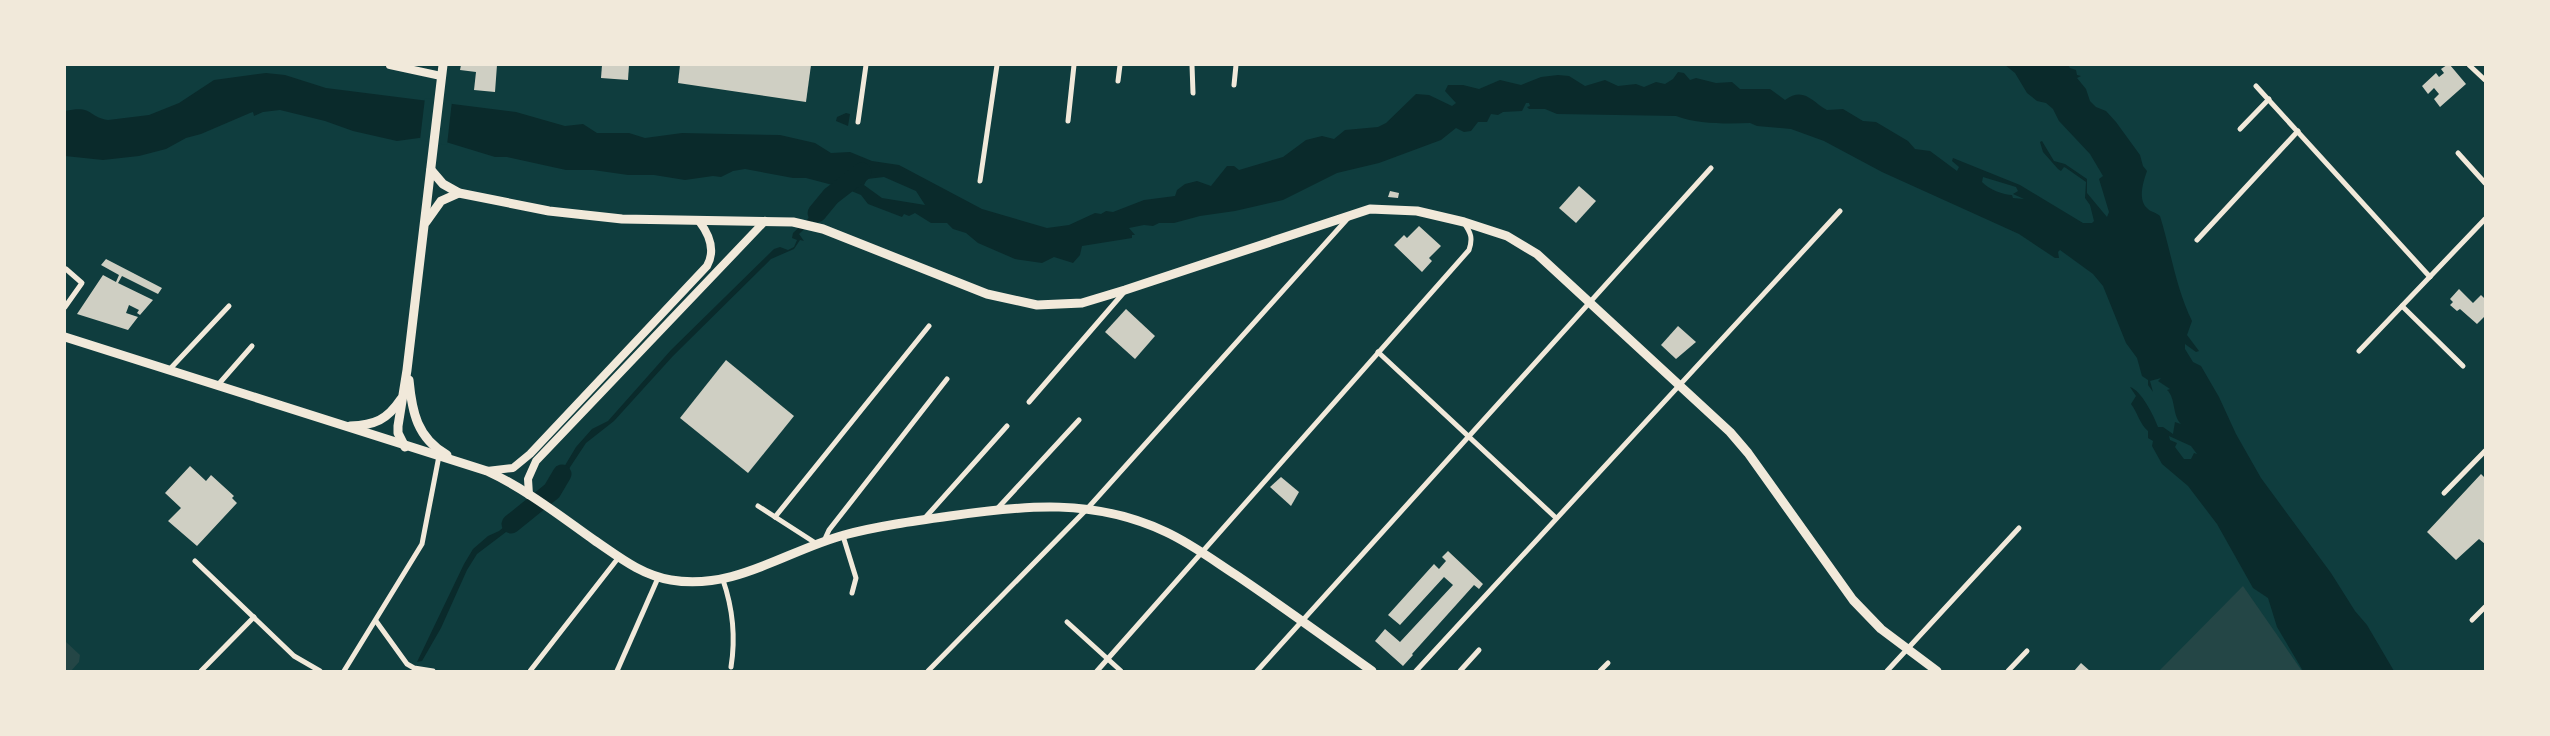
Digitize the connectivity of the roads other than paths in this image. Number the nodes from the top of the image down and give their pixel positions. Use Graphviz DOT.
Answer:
graph roads {
  1 [pos="390,65"];
  2 [pos="443,65"];
  3 [pos="866,65"];
  4 [pos="997,65"];
  5 [pos="1074,65"];
  6 [pos="1120,65"];
  7 [pos="1192,65"];
  8 [pos="1236,65"];
  9 [pos="2469,65"];
  10 [pos="441,76"];
  11 [pos="2485,80"];
  12 [pos="1118,81"];
  13 [pos="1234,85"];
  14 [pos="2256,86"];
  15 [pos="1193,94"];
  16 [pos="2268,99"];
  17 [pos="1068,121"];
  18 [pos="858,122"];
  19 [pos="2240,129"];
  20 [pos="2298,131"];
  21 [pos="2458,153"];
  22 [pos="1712,168"];
  23 [pos="431,170"];
  24 [pos="980,181"];
  25 [pos="2485,183"];
  26 [pos="459,193"];
  27 [pos="1840,211"];
  28 [pos="1353,213"];
  29 [pos="2485,220"];
  30 [pos="699,221"];
  31 [pos="764,221"];
  32 [pos="1464,222"];
  33 [pos="425,224"];
  34 [pos="2197,240"];
  35 [pos="66,269"];
  36 [pos="2430,276"];
  37 [pos="1126,290"];
  38 [pos="1591,302"];
  39 [pos="229,306"];
  40 [pos="2402,306"];
  41 [pos="65,307"];
  42 [pos="929,326"];
  43 [pos="65,337"];
  44 [pos="252,346"];
  45 [pos="2359,351"];
  46 [pos="1378,352"];
  47 [pos="2463,366"];
  48 [pos="169,370"];
  49 [pos="407,370"];
  50 [pos="947,379"];
  51 [pos="1679,384"];
  52 [pos="216,386"];
  53 [pos="403,397"];
  54 [pos="1029,402"];
  55 [pos="1079,420"];
  56 [pos="343,426"];
  57 [pos="1006,426"];
  58 [pos="1468,436"];
  59 [pos="405,447"];
  60 [pos="2485,451"];
  61 [pos="439,456"];
  62 [pos="461,463"];
  63 [pos="488,471"];
  64 [pos="2444,493"];
  65 [pos="531,496"];
  66 [pos="758,506"];
  67 [pos="997,509"];
  68 [pos="1087,509"];
  69 [pos="775,517"];
  70 [pos="1555,517"];
  71 [pos="923,520"];
  72 [pos="2019,528"];
  73 [pos="842,536"];
  74 [pos="820,543"];
  75 [pos="1200,551"];
  76 [pos="619,557"];
  77 [pos="195,561"];
  78 [pos="658,578"];
  79 [pos="723,580"];
  80 [pos="852,593"];
  81 [pos="2485,607"];
  82 [pos="254,617"];
  83 [pos="2472,620"];
  84 [pos="1302,621"];
  85 [pos="376,622"];
  86 [pos="1067,622"];
  87 [pos="1908,648"];
  88 [pos="1479,650"];
  89 [pos="2027,651"];
  90 [pos="1108,659"];
  91 [pos="1608,663"];
  92 [pos="731,667"];
  93 [pos="201,671"];
  94 [pos="320,671"];
  95 [pos="344,671"];
  96 [pos="433,671"];
  97 [pos="530,671"];
  98 [pos="617,671"];
  99 [pos="928,671"];
  100 [pos="1097,671"];
  101 [pos="1122,671"];
  102 [pos="1257,671"];
  103 [pos="1372,671"];
  104 [pos="1416,671"];
  105 [pos="1460,671"];
  106 [pos="1600,671"];
  107 [pos="1887,671"];
  108 [pos="1937,671"];
  109 [pos="2008,671"];
  1 -- 10 [label="street"];
  2 -- 10 [label="main road"];
  3 -- 18 [label="street"];
  4 -- 24 [label="street"];
  5 -- 17 [label="street"];
  6 -- 12 [label="street"];
  7 -- 15 [label="street"];
  8 -- 13 [label="street"];
  9 -- 11 [label="street"];
  10 -- 23 [label="main road"];
  14 -- 16 [label="street"];
  16 -- 19 [label="street"];
  16 -- 20 [label="street"];
  20 -- 34 [label="street"];
  20 -- 36 [label="street"];
  21 -- 25 [label="street"];
  22 -- 38 [label="street"];
  23 -- 26 [label="main road"];
  23 -- 33 [label="main road"];
  26 -- 30 [label="main road"];
  26 -- 33 [label="main road"];
  27 -- 51 [label="street"];
  28 -- 32 [label="main road"];
  28 -- 37 [label="main road"];
  28 -- 68 [label="street"];
  29 -- 36 [label="street"];
  30 -- 31 [label="main road"];
  30 -- 63 [label="street"];
  31 -- 37 [label="main road"];
  31 -- 65 [label="street"];
  32 -- 38 [label="main road"];
  32 -- 46 [label="street"];
  33 -- 49 [label="main road"];
  35 -- 41 [label="street"];
  36 -- 40 [label="street"];
  37 -- 54 [label="street"];
  38 -- 51 [label="main road"];
  38 -- 58 [label="street"];
  39 -- 48 [label="street"];
  40 -- 45 [label="street"];
  40 -- 47 [label="street"];
  42 -- 69 [label="street"];
  43 -- 48 [label="main road"];
  44 -- 52 [label="street"];
  46 -- 58 [label="street"];
  46 -- 75 [label="street"];
  48 -- 52 [label="main road"];
  49 -- 53 [label="main road"];
  49 -- 62 [label="main road"];
  50 -- 74 [label="street"];
  51 -- 70 [label="street"];
  51 -- 87 [label="main road"];
  52 -- 56 [label="main road"];
  53 -- 56 [label="main road"];
  53 -- 59 [label="main road"];
  55 -- 67 [label="street"];
  56 -- 59 [label="main road"];
  57 -- 71 [label="street"];
  58 -- 70 [label="street"];
  58 -- 84 [label="street"];
  59 -- 61 [label="main road"];
  60 -- 64 [label="street"];
  61 -- 62 [label="main road"];
  61 -- 85 [label="street"];
  62 -- 63 [label="main road"];
  63 -- 65 [label="main road"];
  65 -- 76 [label="main road"];
  66 -- 69 [label="street"];
  67 -- 68 [label="main road"];
  67 -- 71 [label="main road"];
  68 -- 75 [label="main road"];
  68 -- 99 [label="street"];
  69 -- 74 [label="street"];
  70 -- 104 [label="street"];
  71 -- 73 [label="main road"];
  72 -- 87 [label="street"];
  73 -- 74 [label="main road"];
  73 -- 80 [label="street"];
  74 -- 79 [label="main road"];
  75 -- 84 [label="main road"];
  75 -- 90 [label="street"];
  76 -- 78 [label="main road"];
  76 -- 97 [label="street"];
  77 -- 82 [label="street"];
  78 -- 79 [label="main road"];
  78 -- 98 [label="street"];
  79 -- 92 [label="street"];
  81 -- 83 [label="street"];
  82 -- 93 [label="street"];
  82 -- 94 [label="street"];
  84 -- 102 [label="street"];
  84 -- 103 [label="main road"];
  85 -- 95 [label="street"];
  85 -- 96 [label="street"];
  86 -- 90 [label="street"];
  87 -- 107 [label="street"];
  87 -- 108 [label="main road"];
  88 -- 105 [label="street"];
  89 -- 109 [label="street"];
  90 -- 100 [label="street"];
  90 -- 101 [label="street"];
  91 -- 106 [label="street"];
}
